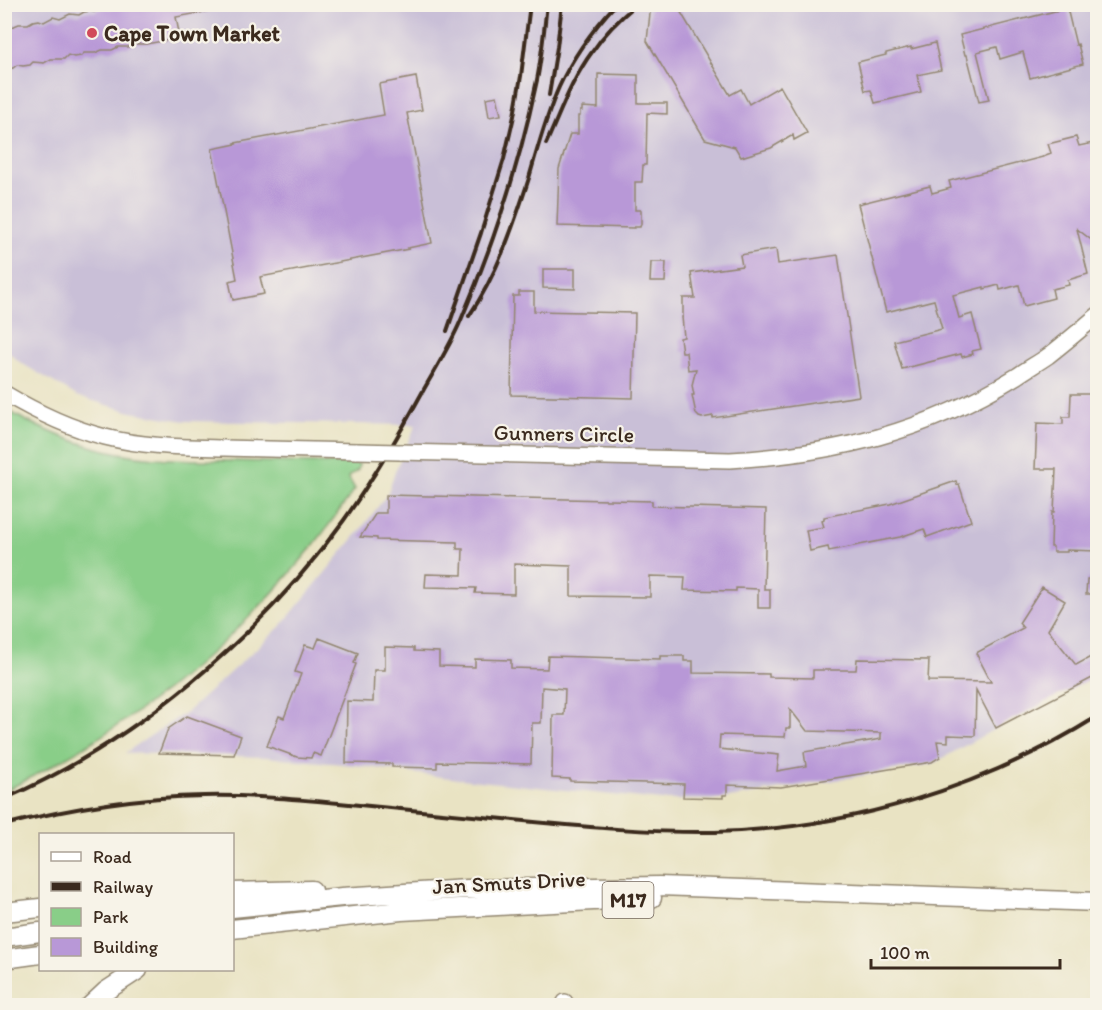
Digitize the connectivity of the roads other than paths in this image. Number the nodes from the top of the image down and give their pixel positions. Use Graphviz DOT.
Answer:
graph roads {
  1 [pos="1098,315"];
  2 [pos="4,393"];
  3 [pos="788,891"];
  4 [pos="234,892"];
  5 [pos="396,894"];
  6 [pos="1098,902"];
  7 [pos="39,908"];
  8 [pos="234,908"];
  9 [pos="4,912"];
  10 [pos="234,931"];
  11 [pos="39,932"];
  12 [pos="4,937"];
  13 [pos="39,954"];
  14 [pos="4,959"];
  15 [pos="135,971"];
  16 [pos="90,1005"];
  1 -- 2 [label="street, Gunners Circle, bridge"];
  3 -- 5 [label="main road, Jan Smuts Drive / M17"];
  3 -- 6 [label="main road, Jan Smuts Drive / M17"];
  3 -- 10 [label="main road, Jan Smuts Drive / M17"];
  4 -- 5 [label="main road"];
  5 -- 8 [label="main road, Jan Smuts Drive / M17"];
  7 -- 9 [label="main road"];
  11 -- 12 [label="main road"];
  13 -- 14 [label="main road"];
  15 -- 16 [label="main road"];
}
